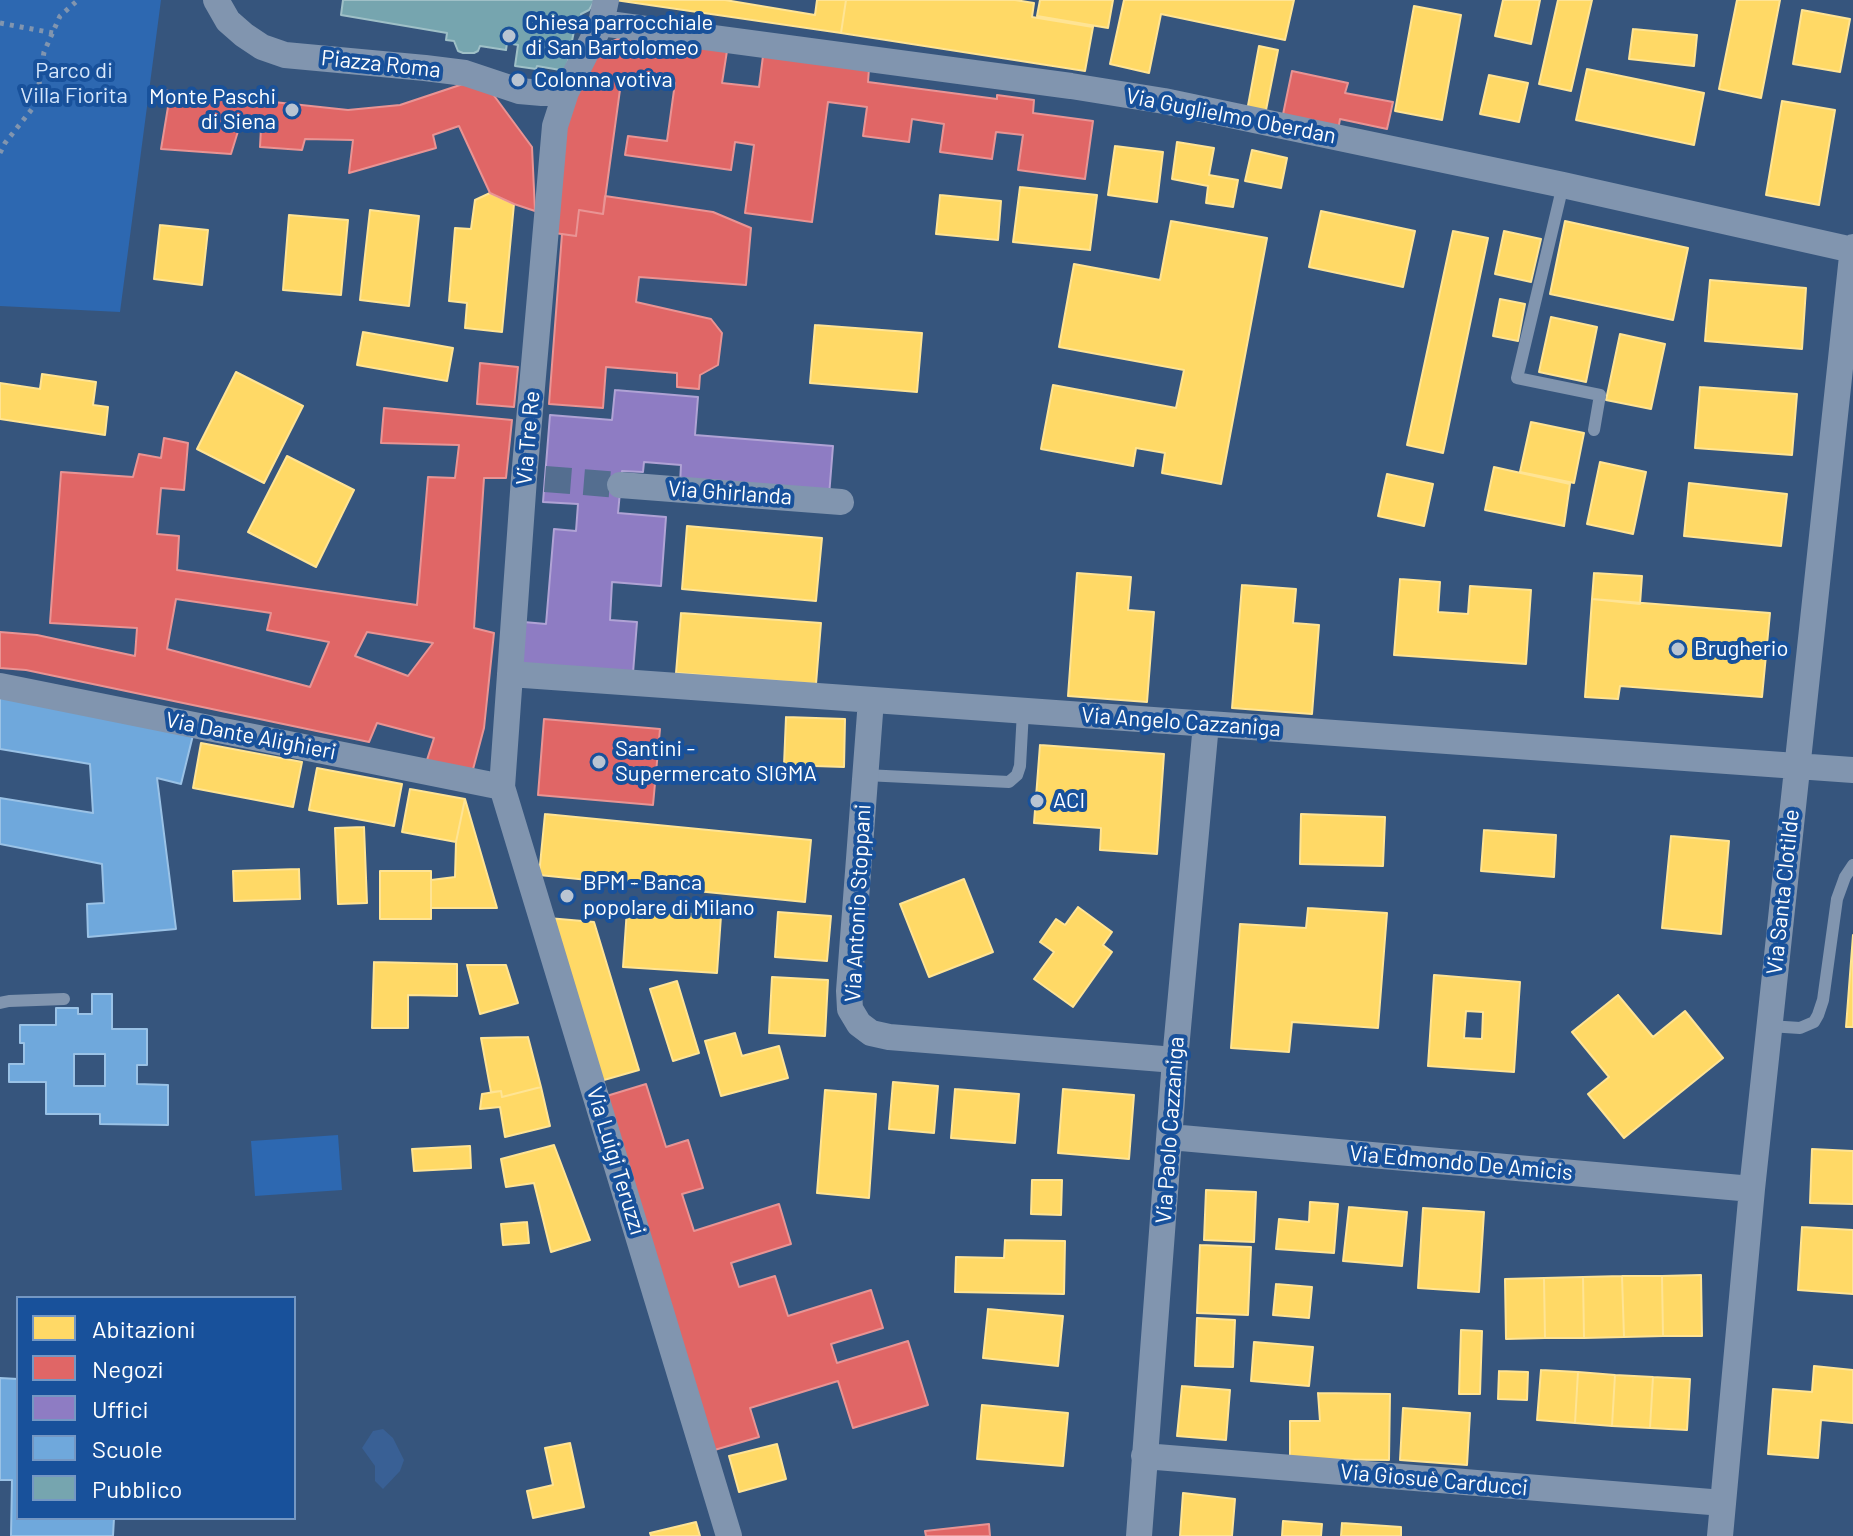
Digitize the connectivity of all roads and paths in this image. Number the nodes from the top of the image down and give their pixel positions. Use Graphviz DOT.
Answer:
graph roads {
  1 [pos="78,0"];
  2 [pos="216,0"];
  3 [pos="603,12"];
  4 [pos="0,23"];
  5 [pos="53,33"];
  6 [pos="566,92"];
  7 [pos="0,153"];
  8 [pos="1563,185"];
  9 [pos="1853,249"];
  10 [pos="1594,430"];
  11 [pos="620,485"];
  12 [pos="841,502"];
  13 [pos="510,674"];
  14 [pos="0,686"];
  15 [pos="871,700"];
  16 [pos="1023,711"];
  17 [pos="1206,724"];
  18 [pos="1797,766"];
  19 [pos="1853,770"];
  20 [pos="865,775"];
  21 [pos="502,787"];
  22 [pos="1853,865"];
  23 [pos="64,999"];
  24 [pos="0,1003"];
  25 [pos="1769,1026"];
  26 [pos="1175,1060"];
  27 [pos="1170,1137"];
  28 [pos="1752,1189"];
  29 [pos="1144,1456"];
  30 [pos="1723,1503"];
  31 [pos="729,1536"];
  32 [pos="1139,1536"];
  33 [pos="1720,1536"];
  1 -- 5 [label="path"];
  2 -- 6 [label="street, Piazza Roma"];
  3 -- 6 [label="street, Via Tre Re"];
  3 -- 8 [label="street, Via Guglielmo Oberdan"];
  4 -- 5 [label="path"];
  5 -- 7 [label="path"];
  6 -- 13 [label="street, Via Tre Re"];
  8 -- 9 [label="street, Via Guglielmo Oberdan"];
  8 -- 10 [label="lane"];
  9 -- 18 [label="street, Via Santa Clotilde"];
  11 -- 12 [label="street, Via Ghirlanda"];
  13 -- 15 [label="street, Via Angelo Cazzaniga"];
  13 -- 21 [label="street, Via Tre Re"];
  14 -- 21 [label="street, Via Dante Alighieri"];
  15 -- 16 [label="street, Via Angelo Cazzaniga"];
  15 -- 20 [label="street, Via Antonio Stoppani"];
  16 -- 17 [label="street, Via Angelo Cazzaniga"];
  16 -- 20 [label="lane"];
  17 -- 18 [label="street, Via Angelo Cazzaniga"];
  17 -- 26 [label="street, Via Paolo Cazzaniga"];
  18 -- 19 [label="street, Via Angelo Cazzaniga"];
  18 -- 25 [label="street, Via Santa Clotilde"];
  20 -- 26 [label="street, Via Antonio Stoppani"];
  21 -- 31 [label="street, Via Luigi Teruzzi"];
  22 -- 25 [label="lane"];
  23 -- 24 [label="lane"];
  25 -- 28 [label="street, Via Santa Clotilde"];
  26 -- 27 [label="street, Via Paolo Cazzaniga"];
  27 -- 28 [label="street, Via Edmondo De Amicis"];
  27 -- 29 [label="street, Via Paolo Cazzaniga"];
  28 -- 30 [label="street, Via Santa Clotilde"];
  29 -- 30 [label="street, Via Giosuè Carducci"];
  29 -- 32 [label="street, Via Paolo Cazzaniga"];
  30 -- 33 [label="street, Via Santa Clotilde"];
}
